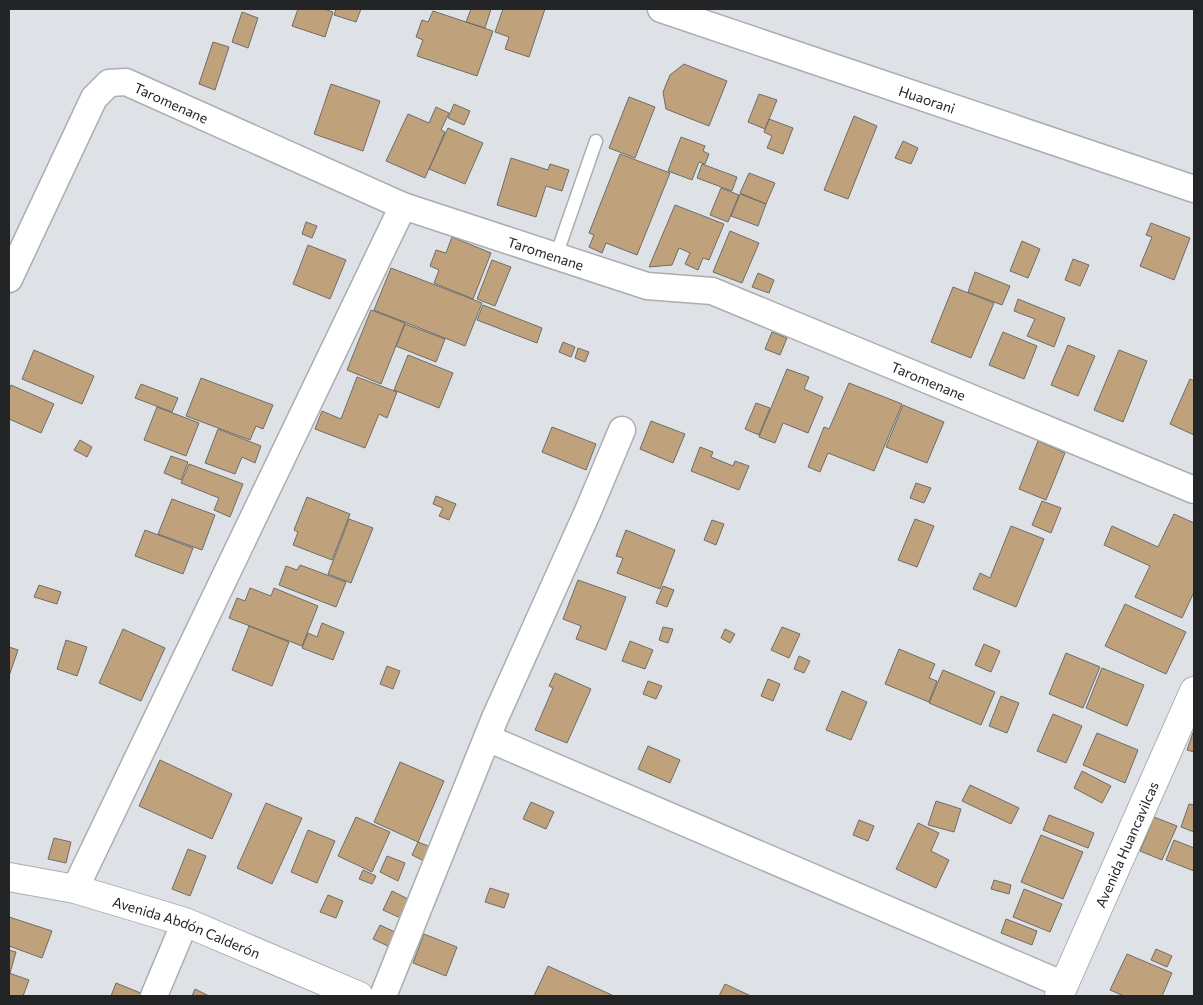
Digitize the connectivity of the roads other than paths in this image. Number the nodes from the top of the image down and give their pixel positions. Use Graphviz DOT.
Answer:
graph roads {
  1 [pos="660,9"];
  2 [pos="596,141"];
  3 [pos="1194,189"];
  4 [pos="403,206"];
  5 [pos="556,256"];
  6 [pos="9,279"];
  7 [pos="622,430"];
  8 [pos="1194,490"];
  9 [pos="1194,691"];
  10 [pos="487,738"];
  11 [pos="9,877"];
  12 [pos="75,889"];
  13 [pos="185,922"];
  14 [pos="1061,990"];
  15 [pos="154,996"];
  16 [pos="359,996"];
  17 [pos="383,996"];
  1 -- 3 [label="street, Huaorani"];
  2 -- 5 [label="lane"];
  4 -- 5 [label="street, Taromenane"];
  4 -- 6 [label="street, Taromenane"];
  4 -- 12 [label="street"];
  5 -- 8 [label="street, Taromenane"];
  7 -- 10 [label="street"];
  9 -- 14 [label="street, Avenida Huancavilcas"];
  10 -- 14 [label="street"];
  10 -- 17 [label="street"];
  11 -- 12 [label="street, Avenida Abdón Calderón"];
  12 -- 13 [label="street, Avenida Abdón Calderón"];
  13 -- 15 [label="street"];
  13 -- 16 [label="street, Avenida Abdón Calderón"];
}
